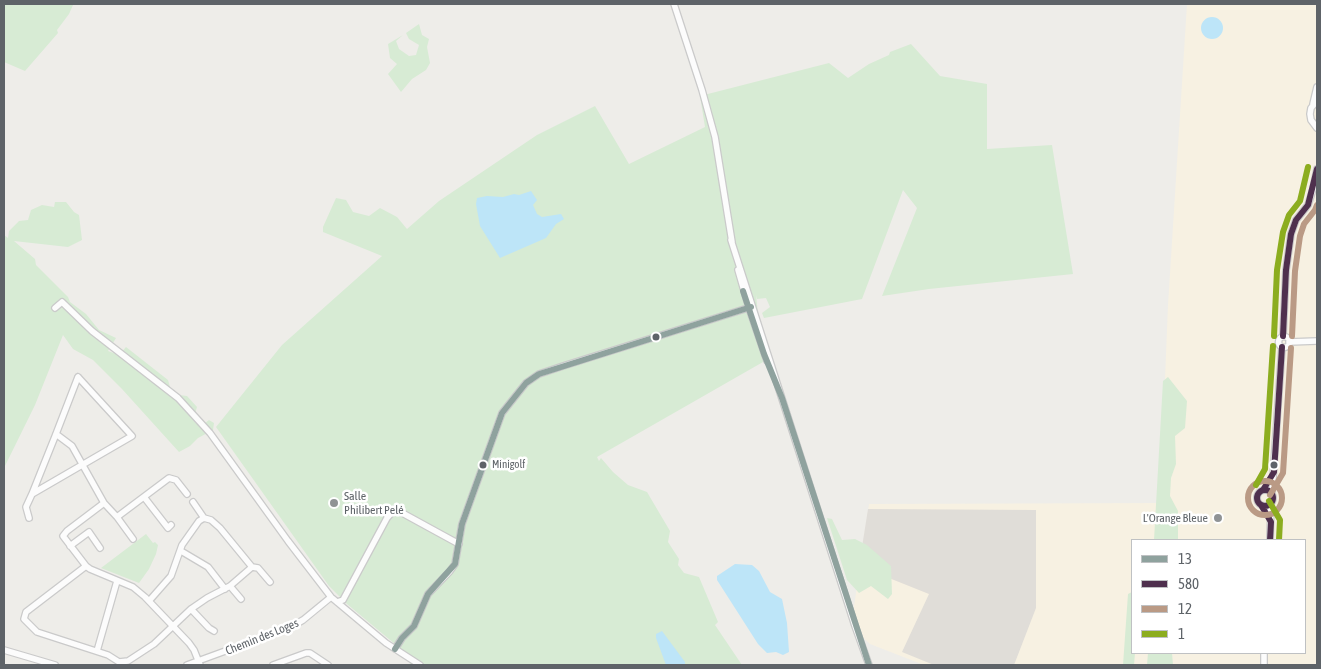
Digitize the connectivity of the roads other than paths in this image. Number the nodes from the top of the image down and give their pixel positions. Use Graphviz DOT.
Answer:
graph roads {
  1 [pos="674,4"];
  2 [pos="1317,87"];
  3 [pos="1315,103"];
  4 [pos="1317,128"];
  5 [pos="1317,169"];
  6 [pos="731,240"];
  7 [pos="750,297"];
  8 [pos="55,308"];
  9 [pos="750,308"];
  10 [pos="1283,336"];
  11 [pos="764,340"];
  12 [pos="1317,341"];
  13 [pos="1289,342"];
  14 [pos="1282,347"];
  15 [pos="782,398"];
  16 [pos="56,434"];
  17 [pos="83,465"];
  18 [pos="1274,472"];
  19 [pos="1263,490"];
  20 [pos="1272,492"];
  21 [pos="32,494"];
  22 [pos="186,494"];
  23 [pos="144,497"];
  24 [pos="193,502"];
  25 [pos="104,503"];
  26 [pos="1271,504"];
  27 [pos="1261,505"];
  28 [pos="117,517"];
  29 [pos="29,518"];
  30 [pos="204,518"];
  31 [pos="1270,522"];
  32 [pos="171,525"];
  33 [pos="133,539"];
  34 [pos="1270,539"];
  35 [pos="459,544"];
  36 [pos="70,546"];
  37 [pos="100,548"];
  38 [pos="181,550"];
  39 [pos="86,566"];
  40 [pos="252,567"];
  41 [pos="118,581"];
  42 [pos="270,582"];
  43 [pos="228,587"];
  44 [pos="332,597"];
  45 [pos="241,600"];
  46 [pos="149,601"];
  47 [pos="337,602"];
  48 [pos="191,609"];
  49 [pos="173,627"];
  50 [pos="214,631"];
  51 [pos="395,649"];
  52 [pos="4,650"];
  53 [pos="97,651"];
  54 [pos="324,652"];
  55 [pos="319,659"];
  56 [pos="199,663"];
  57 [pos="54,665"];
  58 [pos="187,665"];
  59 [pos="273,665"];
  60 [pos="328,665"];
  61 [pos="420,665"];
  62 [pos="869,665"];
  1 -- 6 [label="street"];
  2 -- 3 [label="street"];
  3 -- 4 [label="street"];
  5 -- 10 [label="street"];
  6 -- 7 [label="street"];
  6 -- 9 [label="street"];
  7 -- 9 [label="street"];
  7 -- 11 [label="street"];
  8 -- 44 [label="street"];
  9 -- 11 [label="street"];
  9 -- 15 [label="street"];
  9 -- 35 [label="street"];
  10 -- 13 [label="street"];
  10 -- 14 [label="street"];
  11 -- 15 [label="street"];
  12 -- 13 [label="street"];
  13 -- 14 [label="street"];
  14 -- 18 [label="street"];
  15 -- 62 [label="street"];
  16 -- 17 [label="street"];
  16 -- 17 [label="street"];
  16 -- 21 [label="street"];
  17 -- 21 [label="street"];
  17 -- 25 [label="street"];
  18 -- 19 [label="street"];
  18 -- 20 [label="street"];
  19 -- 20 [label="street"];
  19 -- 27 [label="street"];
  20 -- 26 [label="street"];
  21 -- 29 [label="street"];
  22 -- 23 [label="street"];
  23 -- 28 [label="street"];
  23 -- 32 [label="street"];
  24 -- 30 [label="street"];
  25 -- 28 [label="street"];
  25 -- 36 [label="street"];
  26 -- 27 [label="street"];
  26 -- 31 [label="street"];
  27 -- 31 [label="street"];
  28 -- 33 [label="street"];
  30 -- 38 [label="street"];
  30 -- 40 [label="street"];
  31 -- 34 [label="street"];
  35 -- 47 [label="street"];
  35 -- 51 [label="street"];
  36 -- 37 [label="street"];
  36 -- 39 [label="street"];
  38 -- 43 [label="street"];
  38 -- 46 [label="street"];
  39 -- 41 [label="street"];
  39 -- 53 [label="street"];
  40 -- 42 [label="street"];
  40 -- 43 [label="street"];
  41 -- 46 [label="street"];
  41 -- 53 [label="street"];
  43 -- 45 [label="street"];
  43 -- 48 [label="street"];
  44 -- 47 [label="street"];
  44 -- 56 [label="street, Chemin des Loges"];
  46 -- 49 [label="street"];
  47 -- 51 [label="street"];
  48 -- 49 [label="street"];
  48 -- 50 [label="street"];
  49 -- 53 [label="street"];
  49 -- 56 [label="street"];
  51 -- 61 [label="street"];
  52 -- 57 [label="street"];
  54 -- 55 [label="street"];
  55 -- 59 [label="street"];
  55 -- 60 [label="street"];
  56 -- 58 [label="street, Chemin des Loges"];
}
